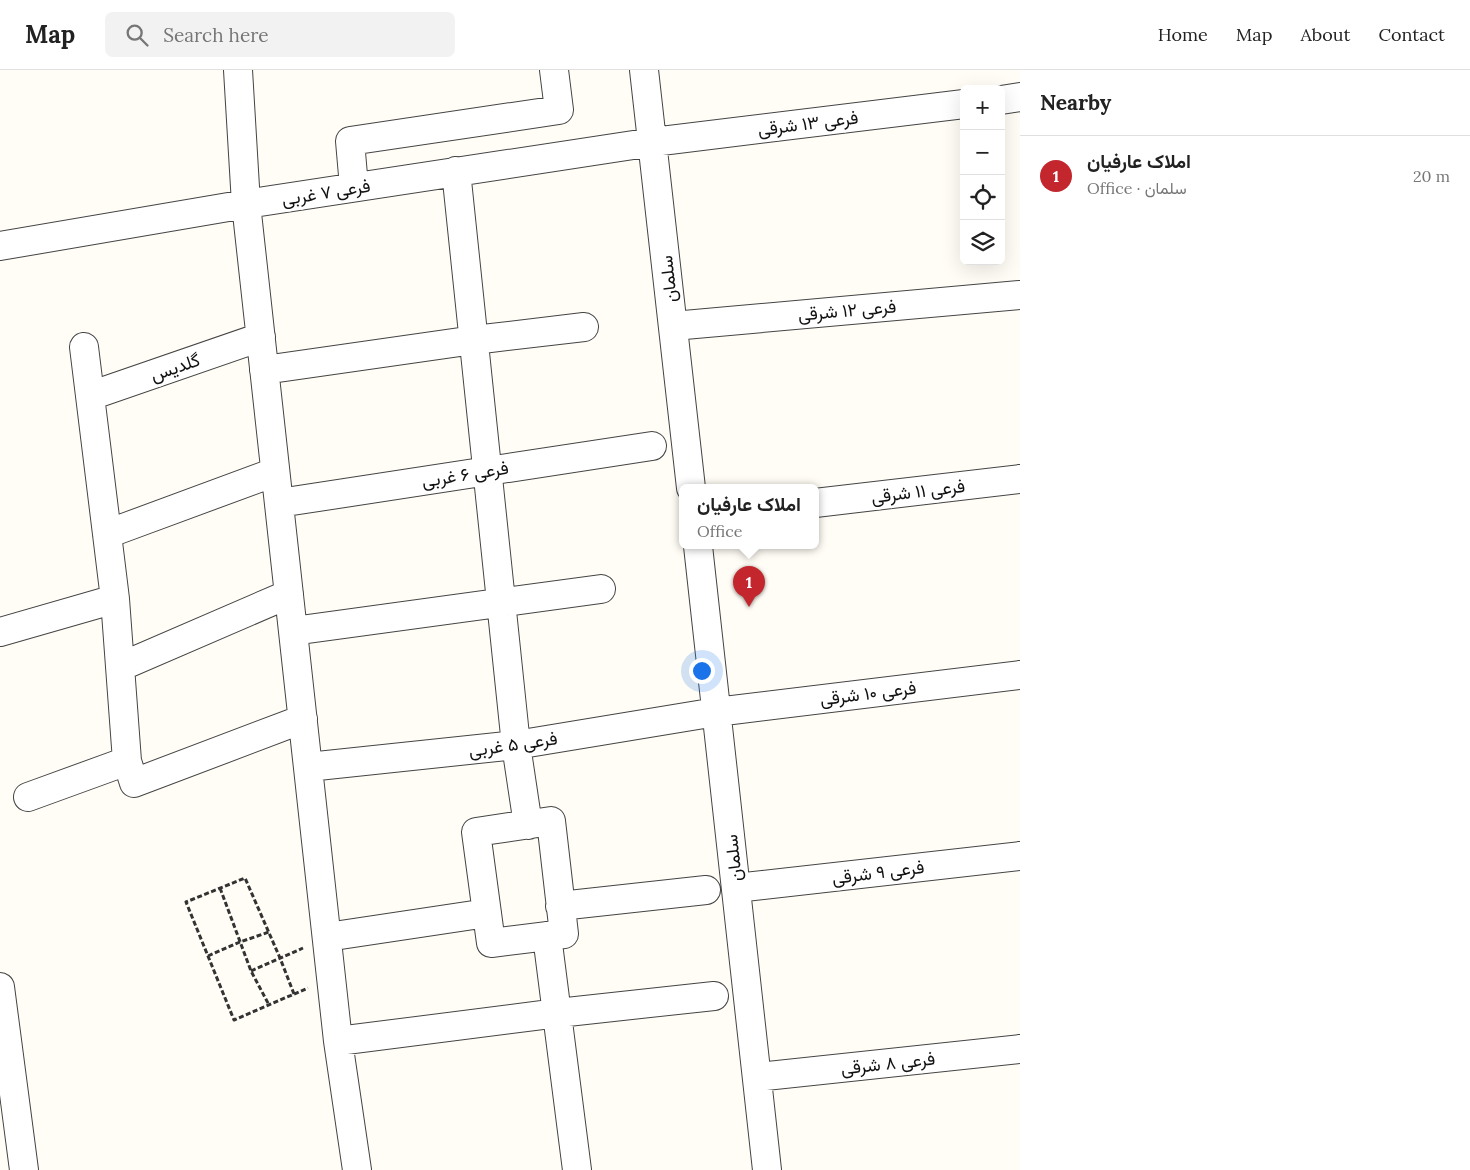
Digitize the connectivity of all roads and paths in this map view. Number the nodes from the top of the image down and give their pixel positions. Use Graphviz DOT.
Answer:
graph roads {
  1 [pos="238,70"];
  2 [pos="554,70"];
  3 [pos="644,70"];
  4 [pos="1020,97"];
  5 [pos="1005,99"];
  6 [pos="960,104"];
  7 [pos="653,142"];
  8 [pos="456,171"];
  9 [pos="354,188"];
  10 [pos="246,204"];
  11 [pos="0,246"];
  12 [pos="1020,295"];
  13 [pos="673,326"];
  14 [pos="584,327"];
  15 [pos="260,338"];
  16 [pos="474,340"];
  17 [pos="84,347"];
  18 [pos="264,370"];
  19 [pos="90,396"];
  20 [pos="652,446"];
  21 [pos="487,470"];
  22 [pos="275,472"];
  23 [pos="1020,479"];
  24 [pos="691,484"];
  25 [pos="819,503"];
  26 [pos="279,504"];
  27 [pos="107,534"];
  28 [pos="698,549"];
  29 [pos="601,590"];
  30 [pos="289,594"];
  31 [pos="115,599"];
  32 [pos="501,602"];
  33 [pos="293,631"];
  34 [pos="0,632"];
  35 [pos="120,667"];
  36 [pos="1020,674"];
  37 [pos="716,712"];
  38 [pos="302,719"];
  39 [pos="516,745"];
  40 [pos="127,761"];
  41 [pos="308,767"];
  42 [pos="28,797"];
  43 [pos="528,825"];
  44 [pos="1020,856"];
  45 [pos="220,888"];
  46 [pos="736,888"];
  47 [pos="706,890"];
  48 [pos="560,906"];
  49 [pos="487,913"];
  50 [pos="269,932"];
  51 [pos="547,936"];
  52 [pos="327,937"];
  53 [pos="240,942"];
  54 [pos="208,956"];
  55 [pos="280,958"];
  56 [pos="251,971"];
  57 [pos="331,978"];
  58 [pos="0,987"];
  59 [pos="294,994"];
  60 [pos="714,996"];
  61 [pos="270,1005"];
  62 [pos="558,1013"];
  63 [pos="338,1041"];
  64 [pos="1020,1050"];
  65 [pos="757,1077"];
  66 [pos="24,1170"];
  67 [pos="357,1170"];
  68 [pos="577,1170"];
  69 [pos="767,1170"];
  1 -- 10 [label="street"];
  2 -- 9 [label="street"];
  3 -- 7 [label="street, سلمان"];
  4 -- 5 [label="street"];
  6 -- 7 [label="street, فرعی ۱۳ شرقی"];
  7 -- 8 [label="street, فرعی ۷ غربی"];
  7 -- 13 [label="street, سلمان"];
  8 -- 9 [label="street, فرعی ۷ غربی"];
  8 -- 16 [label="street"];
  9 -- 10 [label="street, فرعی ۷ غربی"];
  10 -- 11 [label="street, فرعی ۷ غربی"];
  10 -- 15 [label="street"];
  12 -- 13 [label="street, فرعی ۱۲ شرقی"];
  13 -- 24 [label="street, سلمان"];
  14 -- 16 [label="street"];
  15 -- 18 [label="street"];
  15 -- 19 [label="street, گلدیس"];
  16 -- 18 [label="street"];
  16 -- 21 [label="street"];
  17 -- 19 [label="street"];
  18 -- 22 [label="street"];
  19 -- 27 [label="street"];
  20 -- 21 [label="street, فرعی ۶ غربی"];
  21 -- 26 [label="street, فرعی ۶ غربی"];
  21 -- 32 [label="street"];
  22 -- 26 [label="street"];
  22 -- 27 [label="street"];
  23 -- 25 [label="street, فرعی ۱۱ شرقی"];
  26 -- 30 [label="street"];
  27 -- 31 [label="street"];
  28 -- 37 [label="street, سلمان"];
  29 -- 32 [label="street"];
  30 -- 33 [label="street"];
  30 -- 35 [label="street"];
  31 -- 34 [label="street"];
  31 -- 35 [label="street"];
  32 -- 33 [label="street"];
  32 -- 39 [label="street"];
  33 -- 38 [label="street"];
  35 -- 40 [label="street"];
  36 -- 37 [label="street, فرعی ۱۰ شرقی"];
  37 -- 39 [label="street, فرعی ۵ غربی"];
  37 -- 46 [label="street, سلمان"];
  38 -- 40 [label="street"];
  38 -- 41 [label="street"];
  39 -- 41 [label="street, فرعی ۵ غربی"];
  39 -- 43 [label="street"];
  40 -- 42 [label="street"];
  41 -- 52 [label="street"];
  43 -- 48 [label="street"];
  43 -- 49 [label="street"];
  44 -- 46 [label="street, فرعی ۹ شرقی"];
  45 -- 50 [label="path"];
  45 -- 53 [label="path"];
  45 -- 54 [label="path"];
  46 -- 65 [label="street, سلمان"];
  47 -- 48 [label="street"];
  48 -- 51 [label="street"];
  49 -- 51 [label="street"];
  49 -- 52 [label="street"];
  50 -- 53 [label="path"];
  50 -- 55 [label="path"];
  51 -- 62 [label="street"];
  52 -- 55 [label="path"];
  52 -- 57 [label="street"];
  53 -- 54 [label="path"];
  53 -- 56 [label="path"];
  54 -- 61 [label="path"];
  55 -- 56 [label="path"];
  55 -- 59 [label="path"];
  56 -- 61 [label="path"];
  57 -- 59 [label="path"];
  57 -- 63 [label="street"];
  58 -- 66 [label="street"];
  59 -- 61 [label="path"];
  60 -- 62 [label="street"];
  62 -- 63 [label="street"];
  62 -- 68 [label="street"];
  63 -- 67 [label="street"];
  64 -- 65 [label="street, فرعی ۸ شرقی"];
  65 -- 69 [label="street, سلمان"];
}
